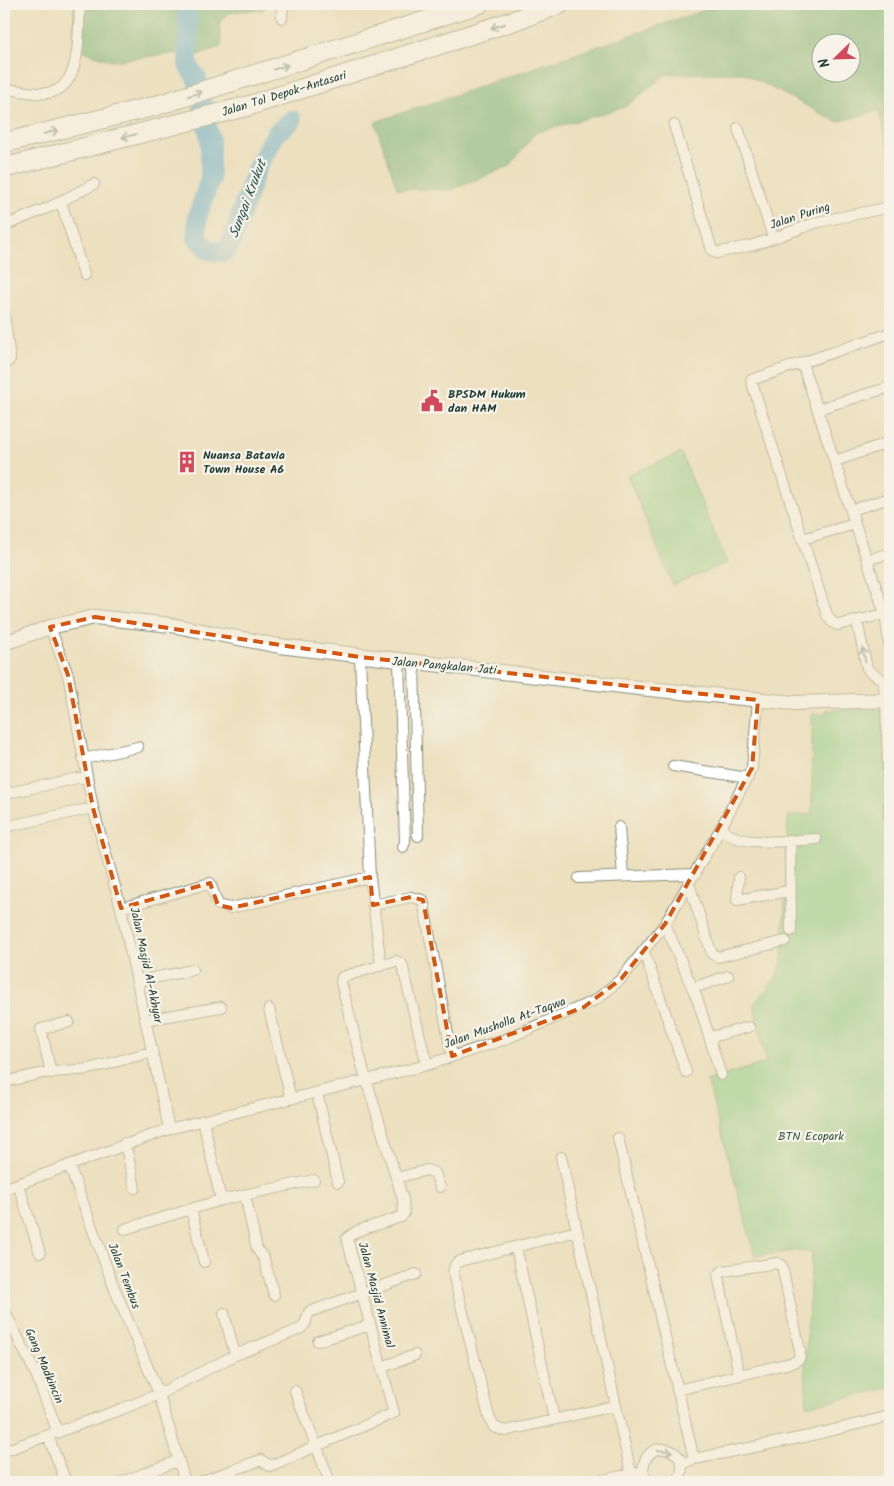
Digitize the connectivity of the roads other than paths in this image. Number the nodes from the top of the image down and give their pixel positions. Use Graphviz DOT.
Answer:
graph roads {
  1 [pos="80,4"];
  2 [pos="283,4"];
  3 [pos="479,4"];
  4 [pos="560,4"];
  5 [pos="282,18"];
  6 [pos="257,74"];
  7 [pos="4,87"];
  8 [pos="257,104"];
  9 [pos="674,125"];
  10 [pos="738,128"];
  11 [pos="4,143"];
  12 [pos="4,168"];
  13 [pos="94,184"];
  14 [pos="61,202"];
  15 [pos="890,207"];
  16 [pos="4,226"];
  17 [pos="773,238"];
  18 [pos="84,275"];
  19 [pos="4,312"];
  20 [pos="890,333"];
  21 [pos="802,363"];
  22 [pos="4,366"];
  23 [pos="890,386"];
  24 [pos="818,409"];
  25 [pos="890,442"];
  26 [pos="835,461"];
  27 [pos="890,498"];
  28 [pos="851,510"];
  29 [pos="855,524"];
  30 [pos="802,539"];
  31 [pos="890,553"];
  32 [pos="867,560"];
  33 [pos="885,614"];
  34 [pos="857,621"];
  35 [pos="50,626"];
  36 [pos="4,643"];
  37 [pos="890,648"];
  38 [pos="360,657"];
  39 [pos="399,662"];
  40 [pos="414,663"];
  41 [pos="887,678"];
  42 [pos="758,700"];
  43 [pos="888,700"];
  44 [pos="138,747"];
  45 [pos="83,759"];
  46 [pos="673,766"];
  47 [pos="87,776"];
  48 [pos="748,778"];
  49 [pos="4,794"];
  50 [pos="93,808"];
  51 [pos="4,827"];
  52 [pos="619,827"];
  53 [pos="721,828"];
  54 [pos="890,835"];
  55 [pos="418,836"];
  56 [pos="816,839"];
  57 [pos="790,840"];
  58 [pos="403,846"];
  59 [pos="696,874"];
  60 [pos="623,876"];
  61 [pos="370,877"];
  62 [pos="739,877"];
  63 [pos="579,878"];
  64 [pos="690,884"];
  65 [pos="789,891"];
  66 [pos="374,906"];
  67 [pos="121,908"];
  68 [pos="665,924"];
  69 [pos="791,931"];
  70 [pos="785,941"];
  71 [pos="644,952"];
  72 [pos="381,966"];
  73 [pos="193,970"];
  74 [pos="728,976"];
  75 [pos="138,981"];
  76 [pos="693,988"];
  77 [pos="221,1007"];
  78 [pos="268,1009"];
  79 [pos="145,1020"];
  80 [pos="69,1022"];
  81 [pos="749,1027"];
  82 [pos="711,1036"];
  83 [pos="151,1052"];
  84 [pos="452,1056"];
  85 [pos="427,1065"];
  86 [pos="51,1072"];
  87 [pos="686,1072"];
  88 [pos="721,1075"];
  89 [pos="367,1080"];
  90 [pos="4,1082"];
  91 [pos="317,1093"];
  92 [pos="291,1099"];
  93 [pos="203,1120"];
  94 [pos="169,1129"];
  95 [pos="618,1138"];
  96 [pos="125,1144"];
  97 [pos="561,1157"];
  98 [pos="69,1165"];
  99 [pos="396,1178"];
  100 [pos="314,1180"];
  101 [pos="338,1182"];
  102 [pos="18,1184"];
  103 [pos="440,1187"];
  104 [pos="135,1188"];
  105 [pos="4,1189"];
  106 [pos="245,1195"];
  107 [pos="221,1200"];
  108 [pos="191,1209"];
  109 [pos="125,1229"];
  110 [pos="577,1231"];
  111 [pos="516,1247"];
  112 [pos="40,1253"];
  113 [pos="204,1262"];
  114 [pos="416,1274"];
  115 [pos="363,1293"];
  116 [pos="274,1296"];
  117 [pos="4,1310"];
  118 [pos="224,1312"];
  119 [pos="370,1325"];
  120 [pos="318,1341"];
  121 [pos="234,1355"];
  122 [pos="415,1355"];
  123 [pos="382,1367"];
  124 [pos="739,1375"];
  125 [pos="677,1390"];
  126 [pos="295,1391"];
  127 [pos="159,1394"];
  128 [pos="614,1406"];
  129 [pos="890,1416"];
  130 [pos="554,1419"];
  131 [pos="53,1435"];
  132 [pos="315,1445"];
  133 [pos="4,1451"];
  134 [pos="694,1459"];
  135 [pos="177,1461"];
  136 [pos="682,1464"];
  137 [pos="643,1472"];
  138 [pos="632,1478"];
  139 [pos="66,1482"];
  140 [pos="122,1482"];
  141 [pos="185,1482"];
  142 [pos="200,1482"];
  143 [pos="330,1482"];
  144 [pos="593,1482"];
  145 [pos="649,1482"];
  146 [pos="677,1482"];
  1 -- 7 [label="street"];
  2 -- 5 [label="street"];
  6 -- 3 [label="highway, one-way"];
  4 -- 8 [label="highway, Jalan Tol Depok–Antasari, one-way"];
  6 -- 8 [label="highway"];
  11 -- 6 [label="highway, one-way"];
  8 -- 12 [label="highway, Jalan Tol Depok–Antasari, one-way"];
  9 -- 17 [label="street, Jalan Puring"];
  10 -- 17 [label="street"];
  13 -- 14 [label="street"];
  14 -- 16 [label="street"];
  14 -- 18 [label="street"];
  15 -- 17 [label="street, Jalan Puring"];
  19 -- 22 [label="street"];
  20 -- 21 [label="street"];
  21 -- 24 [label="street"];
  21 -- 30 [label="street"];
  23 -- 24 [label="street"];
  24 -- 26 [label="street"];
  25 -- 26 [label="street"];
  26 -- 28 [label="street"];
  27 -- 28 [label="street"];
  28 -- 29 [label="street"];
  29 -- 30 [label="street"];
  29 -- 32 [label="street"];
  30 -- 34 [label="street"];
  31 -- 32 [label="street"];
  32 -- 33 [label="street"];
  33 -- 34 [label="street"];
  33 -- 37 [label="street"];
  41 -- 34 [label="street, one-way"];
  35 -- 36 [label="main road, Jalan Pangkalan Jati"];
  35 -- 38 [label="main road, Jalan Pangkalan Jati"];
  35 -- 45 [label="street, Jalan Masjid Al-Akhyar"];
  38 -- 39 [label="main road, Jalan Pangkalan Jati"];
  38 -- 61 [label="street"];
  39 -- 40 [label="main road, Jalan Pangkalan Jati"];
  39 -- 58 [label="street"];
  40 -- 42 [label="main road, Jalan Pangkalan Jati"];
  40 -- 55 [label="street"];
  41 -- 43 [label="street"];
  42 -- 43 [label="main road, Jalan Pangkalan Jati"];
  42 -- 48 [label="street, Jalan Musholla At-Taqwa"];
  43 -- 54 [label="street"];
  44 -- 45 [label="street"];
  45 -- 47 [label="street, Jalan Masjid Al-Akhyar"];
  46 -- 48 [label="street"];
  47 -- 49 [label="street"];
  47 -- 50 [label="street, Jalan Masjid Al-Akhyar"];
  48 -- 53 [label="street, Jalan Musholla At-Taqwa"];
  50 -- 51 [label="street"];
  50 -- 67 [label="street, Jalan Masjid Al-Akhyar"];
  52 -- 60 [label="street"];
  53 -- 57 [label="street"];
  53 -- 59 [label="street, Jalan Musholla At-Taqwa"];
  56 -- 57 [label="street"];
  57 -- 65 [label="street"];
  59 -- 60 [label="street"];
  59 -- 64 [label="street, Jalan Musholla At-Taqwa"];
  60 -- 63 [label="street"];
  61 -- 66 [label="street"];
  61 -- 67 [label="street"];
  62 -- 65 [label="street"];
  64 -- 68 [label="street, Jalan Musholla At-Taqwa"];
  64 -- 70 [label="street"];
  65 -- 69 [label="street"];
  66 -- 72 [label="street"];
  66 -- 84 [label="street"];
  67 -- 75 [label="street, Jalan Masjid Al-Akhyar"];
  68 -- 71 [label="street, Jalan Musholla At-Taqwa"];
  68 -- 76 [label="street"];
  71 -- 84 [label="street, Jalan Musholla At-Taqwa"];
  71 -- 87 [label="street"];
  72 -- 85 [label="street"];
  72 -- 89 [label="street, Jalan Masjid Annimal"];
  73 -- 75 [label="street"];
  74 -- 76 [label="street"];
  75 -- 79 [label="street, Jalan Masjid Al-Akhyar"];
  76 -- 82 [label="street"];
  77 -- 79 [label="street"];
  78 -- 92 [label="street"];
  79 -- 83 [label="street, Jalan Masjid Al-Akhyar"];
  80 -- 86 [label="street"];
  81 -- 82 [label="street"];
  82 -- 88 [label="street"];
  83 -- 86 [label="street"];
  83 -- 94 [label="street, Jalan Masjid Al-Akhyar"];
  84 -- 85 [label="street, Jalan Musholla At-Taqwa"];
  85 -- 89 [label="street, Jalan Musholla At-Taqwa"];
  86 -- 90 [label="street"];
  89 -- 91 [label="street, Jalan Musholla At-Taqwa"];
  89 -- 99 [label="street, Jalan Masjid Annimal"];
  91 -- 92 [label="street, Jalan Musholla At-Taqwa"];
  91 -- 101 [label="street"];
  92 -- 93 [label="street, Jalan Musholla At-Taqwa"];
  93 -- 94 [label="street, Jalan Musholla At-Taqwa"];
  93 -- 107 [label="street"];
  94 -- 96 [label="street, Jalan Musholla At-Taqwa"];
  95 -- 125 [label="street"];
  96 -- 98 [label="street, Jalan Musholla At-Taqwa"];
  96 -- 104 [label="street"];
  97 -- 110 [label="street"];
  98 -- 102 [label="street, Jalan Musholla At-Taqwa"];
  98 -- 127 [label="street, Jalan Tembus"];
  99 -- 103 [label="street"];
  99 -- 115 [label="street, Jalan Masjid Annimal"];
  100 -- 106 [label="street"];
  102 -- 105 [label="street, Jalan Musholla At-Taqwa"];
  102 -- 112 [label="street"];
  106 -- 107 [label="street"];
  106 -- 116 [label="street"];
  107 -- 108 [label="street"];
  108 -- 109 [label="street"];
  108 -- 113 [label="street"];
  110 -- 111 [label="street"];
  110 -- 128 [label="street"];
  111 -- 130 [label="street"];
  111 -- 130 [label="street"];
  114 -- 115 [label="street"];
  115 -- 119 [label="street, Jalan Masjid Annimal"];
  115 -- 121 [label="street"];
  117 -- 131 [label="street, Gang Madkincin"];
  118 -- 121 [label="street"];
  119 -- 120 [label="street"];
  119 -- 123 [label="street, Jalan Masjid Annimal"];
  121 -- 127 [label="street"];
  122 -- 123 [label="street"];
  123 -- 132 [label="street, Jalan Masjid Annimal"];
  124 -- 124 [label="street"];
  124 -- 125 [label="street"];
  125 -- 134 [label="street"];
  126 -- 132 [label="street"];
  127 -- 131 [label="street"];
  127 -- 135 [label="street, Jalan Tembus"];
  128 -- 130 [label="street"];
  128 -- 138 [label="street"];
  129 -- 134 [label="street"];
  131 -- 133 [label="street"];
  131 -- 139 [label="street, Gang Madkincin"];
  132 -- 142 [label="street"];
  132 -- 143 [label="street"];
  134 -- 136 [label="street"];
  135 -- 140 [label="street"];
  135 -- 141 [label="street, Jalan Tembus"];
  137 -- 136 [label="street, one-way"];
  136 -- 146 [label="street"];
  137 -- 138 [label="street"];
  137 -- 145 [label="street"];
  138 -- 144 [label="street"];
}
